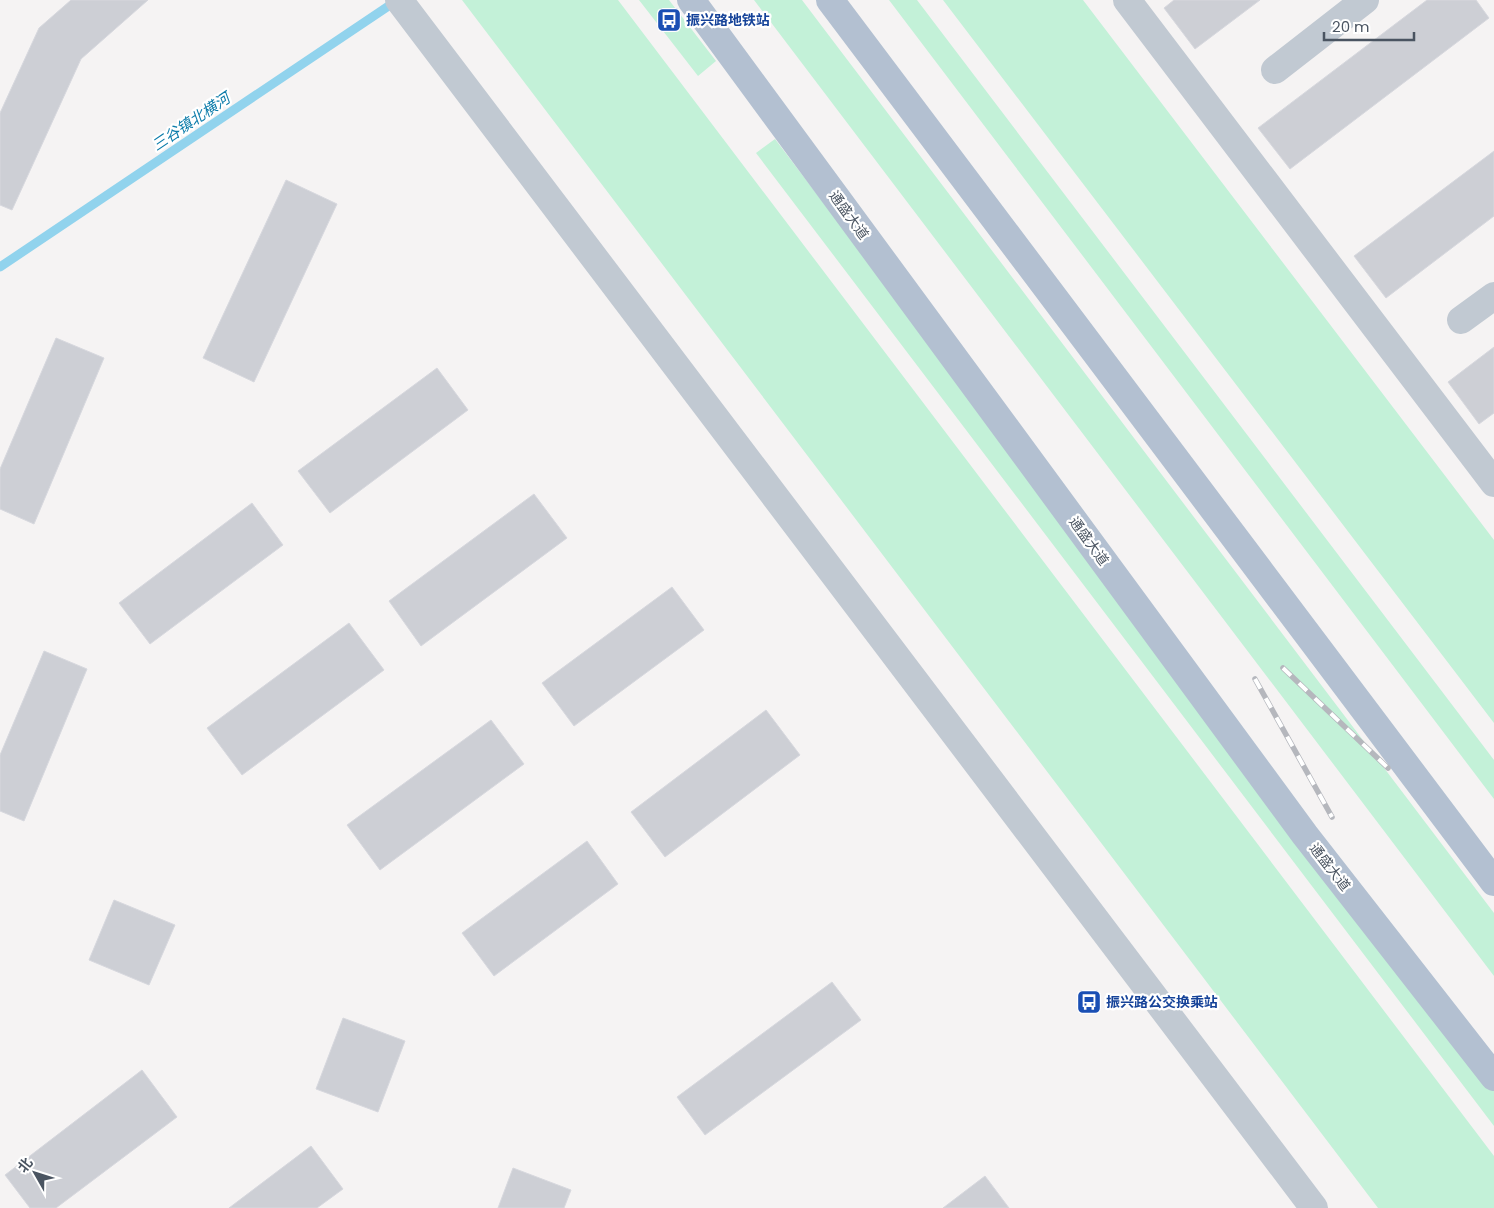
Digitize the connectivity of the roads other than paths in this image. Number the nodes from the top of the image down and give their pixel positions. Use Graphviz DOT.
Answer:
graph roads {
  1 [pos="691,0"];
  2 [pos="830,0"];
  3 [pos="1127,0"];
  4 [pos="1366,0"];
  5 [pos="403,6"];
  6 [pos="1275,70"];
  7 [pos="1494,296"];
  8 [pos="1461,320"];
  9 [pos="1494,483"];
  10 [pos="1494,882"];
  11 [pos="1494,1077"];
  12 [pos="1314,1208"];
  1 -- 11 [label="main road, 通盛大道"];
  2 -- 10 [label="main road"];
  3 -- 9 [label="street"];
  4 -- 6 [label="street"];
  5 -- 12 [label="street"];
  7 -- 8 [label="street"];
}
